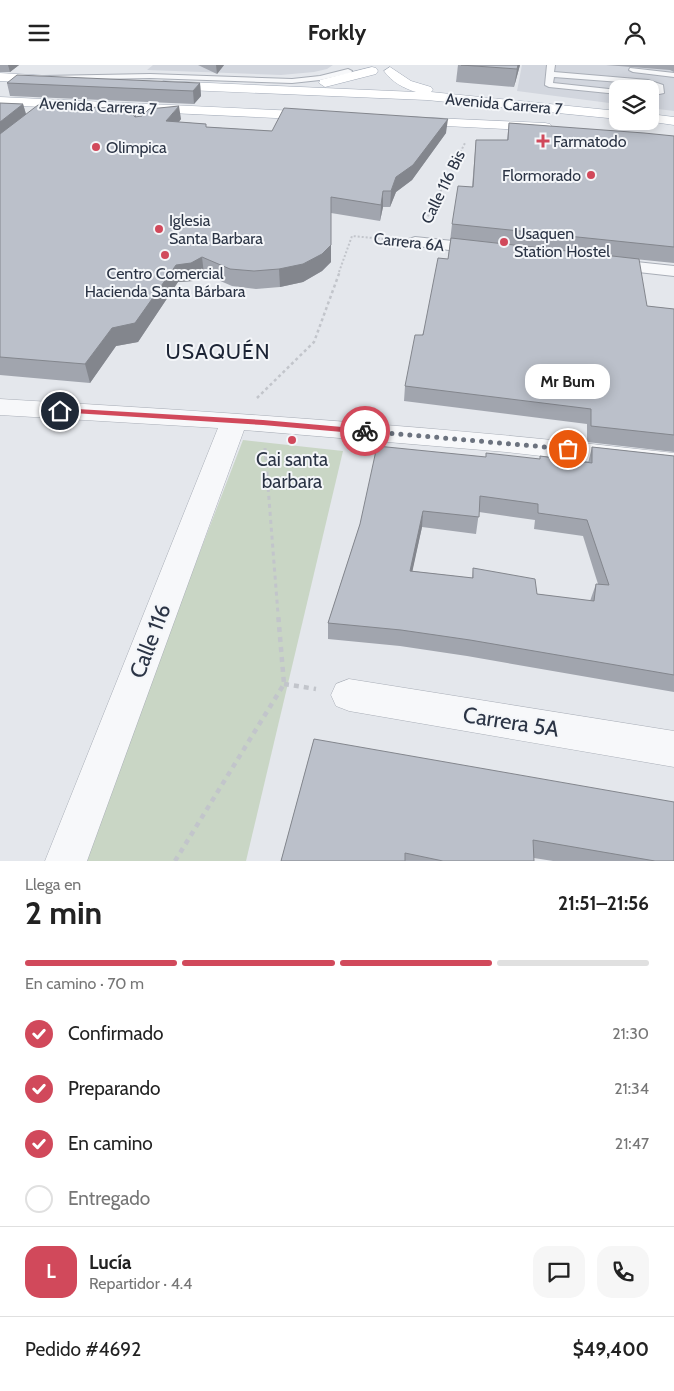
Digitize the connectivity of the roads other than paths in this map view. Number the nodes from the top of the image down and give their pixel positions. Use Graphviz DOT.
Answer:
graph roads {
  1 [pos="551,65"];
  2 [pos="351,68"];
  3 [pos="374,68"];
  4 [pos="628,70"];
  5 [pos="396,71"];
  6 [pos="549,74"];
  7 [pos="674,76"];
  8 [pos="0,77"];
  9 [pos="32,79"];
  10 [pos="623,80"];
  11 [pos="330,83"];
  12 [pos="288,90"];
  13 [pos="609,91"];
  14 [pos="362,93"];
  15 [pos="379,94"];
  16 [pos="0,101"];
  17 [pos="511,104"];
  18 [pos="354,109"];
  19 [pos="372,109"];
  20 [pos="0,111"];
  21 [pos="204,111"];
  22 [pos="609,114"];
  23 [pos="333,117"];
  24 [pos="659,119"];
  25 [pos="400,120"];
  26 [pos="674,121"];
  27 [pos="560,128"];
  28 [pos="415,242"];
  29 [pos="502,252"];
  30 [pos="588,262"];
  31 [pos="674,271"];
  32 [pos="0,407"];
  33 [pos="248,422"];
  34 [pos="674,462"];
  35 [pos="349,695"];
  36 [pos="674,749"];
  37 [pos="66,861"];
  1 -- 6 [label="lane"];
  2 -- 9 [label="lane"];
  2 -- 11 [label="main road"];
  3 -- 11 [label="main road"];
  3 -- 14 [label="main road"];
  4 -- 7 [label="lane"];
  5 -- 15 [label="main road"];
  5 -- 17 [label="main road"];
  6 -- 10 [label="lane"];
  6 -- 13 [label="lane"];
  8 -- 9 [label="main road, Avenida Carrera 7"];
  9 -- 12 [label="main road, Avenida Carrera 7"];
  11 -- 12 [label="main road"];
  12 -- 14 [label="main road, Avenida Carrera 7"];
  14 -- 15 [label="main road, Avenida Carrera 7"];
  14 -- 18 [label="main road"];
  15 -- 17 [label="main road, Avenida Carrera 7"];
  15 -- 19 [label="main road"];
  16 -- 21 [label="main road, Avenida Carrera 7"];
  17 -- 22 [label="main road, Avenida Carrera 7"];
  20 -- 21 [label="street"];
  21 -- 23 [label="main road, Avenida Carrera 7"];
  24 -- 26 [label="main road"];
  25 -- 27 [label="main road, Avenida Carrera 7"];
  28 -- 29 [label="street, Carrera 6A"];
  30 -- 31 [label="street"];
  32 -- 33 [label="street"];
  33 -- 34 [label="street"];
  33 -- 37 [label="street, Calle 116"];
  35 -- 36 [label="street, Carrera 5A"];
}
